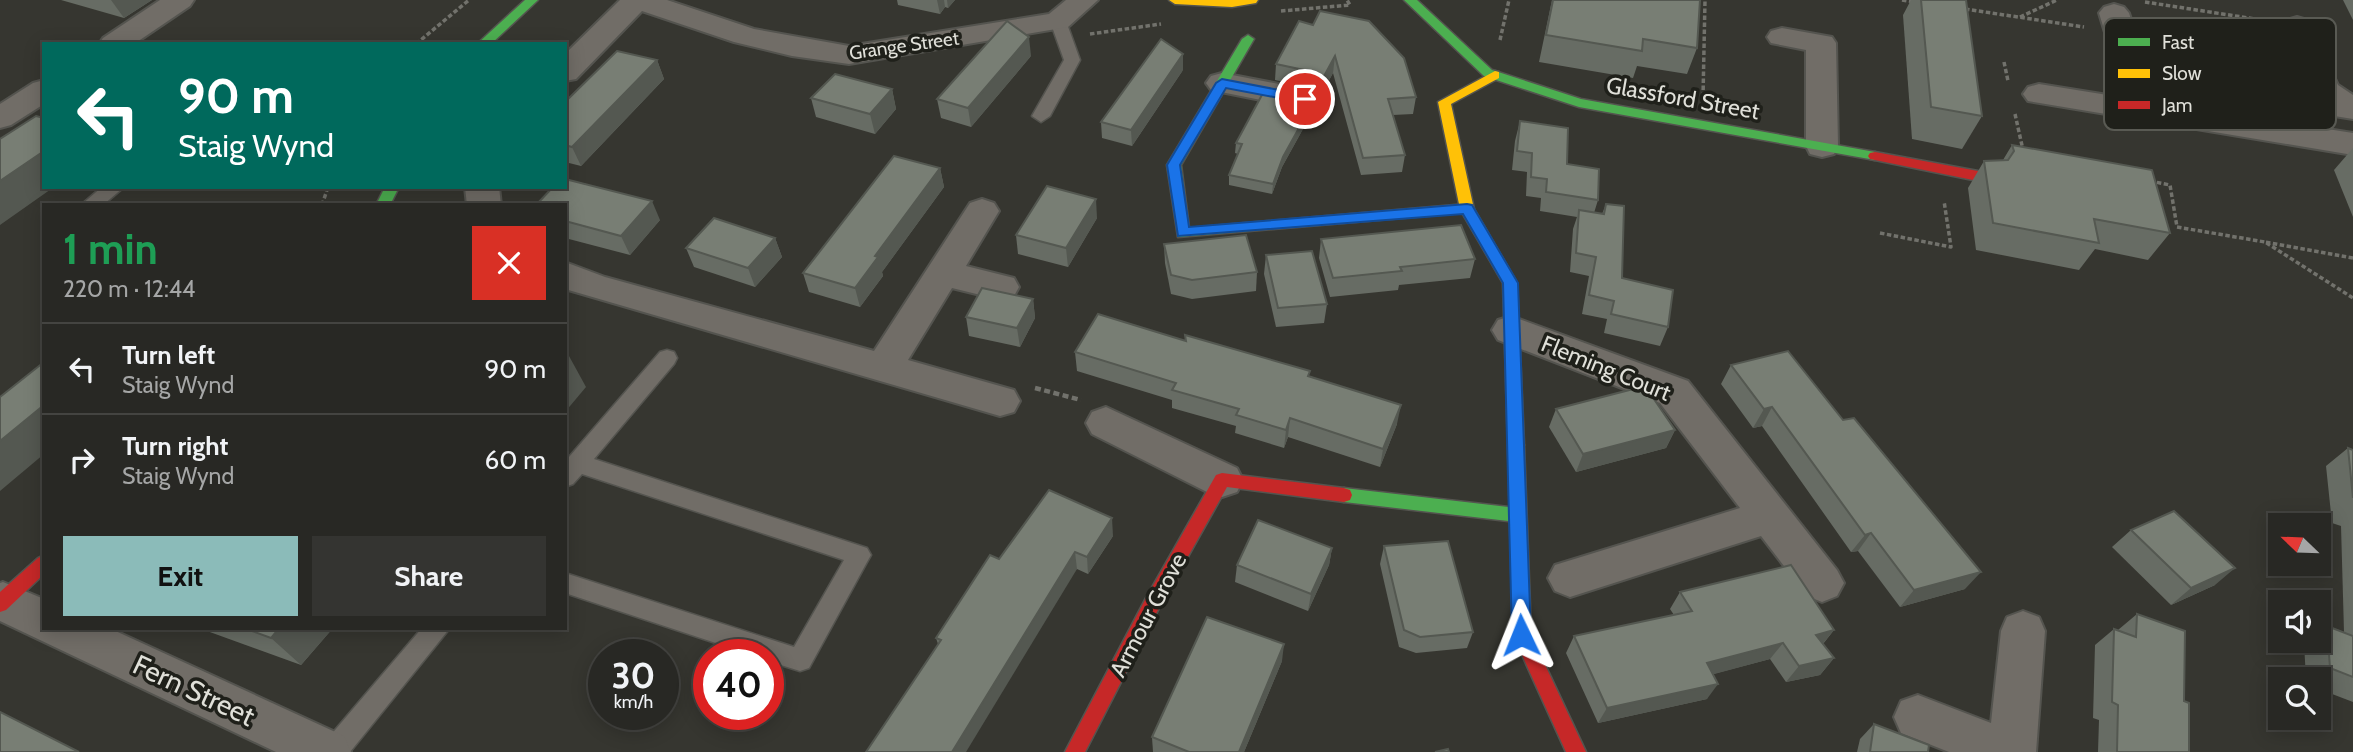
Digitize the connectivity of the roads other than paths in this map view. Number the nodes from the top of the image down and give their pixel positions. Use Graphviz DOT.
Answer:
graph roads {
  1 [pos="180,0"];
  2 [pos="532,0"];
  3 [pos="548,0"];
  4 [pos="637,0"];
  5 [pos="1084,0"];
  6 [pos="1175,0"];
  7 [pos="1252,0"];
  8 [pos="1410,0"];
  9 [pos="1058,21"];
  10 [pos="497,29"];
  11 [pos="1782,37"];
  12 [pos="1248,39"];
  13 [pos="117,42"];
  14 [pos="485,42"];
  15 [pos="567,70"];
  16 [pos="1495,75"];
  17 [pos="1222,83"];
  18 [pos="2039,94"];
  19 [pos="38,99"];
  20 [pos="1305,99"];
  21 [pos="2104,105"];
  22 [pos="1041,116"];
  23 [pos="0,118"];
  24 [pos="2258,130"];
  25 [pos="2353,144"];
  26 [pos="1822,146"];
  27 [pos="1978,176"];
  28 [pos="112,189"];
  29 [pos="93,203"];
  30 [pos="1467,209"];
  31 [pos="982,211"];
  32 [pos="942,273"];
  33 [pos="567,276"];
  34 [pos="1001,287"];
  35 [pos="1511,330"];
  36 [pos="667,358"];
  37 [pos="883,368"];
  38 [pos="1000,401"];
  39 [pos="1106,423"];
  40 [pos="571,470"];
  41 [pos="1222,480"];
  42 [pos="1517,515"];
  43 [pos="1770,516"];
  44 [pos="42,565"];
  45 [pos="1570,578"];
  46 [pos="1822,583"];
  47 [pos="567,584"];
  48 [pos="2,603"];
  49 [pos="42,619"];
  50 [pos="66,630"];
  51 [pos="436,630"];
  52 [pos="2023,631"];
  53 [pos="1917,717"];
  54 [pos="327,752"];
  55 [pos="333,752"];
  56 [pos="1075,752"];
  57 [pos="1576,752"];
  58 [pos="2006,752"];
  59 [pos="2012,752"];
  1 -- 13 [label="street"];
  2 -- 10 [label="street"];
  3 -- 10 [label="street"];
  4 -- 9 [label="street, Grange Street"];
  4 -- 15 [label="street, Grange Street"];
  5 -- 9 [label="street, Grange Street"];
  6 -- 7 [label="street"];
  8 -- 16 [label="street, Glassford Street"];
  9 -- 22 [label="lane"];
  10 -- 14 [label="street"];
  11 -- 26 [label="street"];
  12 -- 17 [label="street"];
  16 -- 26 [label="street, Glassford Street"];
  16 -- 30 [label="street"];
  17 -- 20 [label="street"];
  17 -- 30 [label="street"];
  18 -- 21 [label="street"];
  19 -- 23 [label="street"];
  24 -- 25 [label="street"];
  26 -- 27 [label="street, Glassford Street"];
  28 -- 29 [label="lane"];
  30 -- 35 [label="street"];
  31 -- 32 [label="street"];
  32 -- 34 [label="street"];
  32 -- 37 [label="street"];
  33 -- 37 [label="street"];
  35 -- 42 [label="street"];
  35 -- 43 [label="street, Fleming Court"];
  36 -- 40 [label="lane"];
  37 -- 38 [label="street"];
  39 -- 41 [label="street"];
  40 -- 47 [label="lane"];
  41 -- 42 [label="street"];
  41 -- 56 [label="street, Armour Grove"];
  42 -- 57 [label="street"];
  43 -- 45 [label="street"];
  43 -- 46 [label="street, Fleming Court"];
  44 -- 48 [label="street"];
  48 -- 49 [label="street"];
  50 -- 54 [label="street, Fern Street"];
  51 -- 55 [label="lane"];
  52 -- 59 [label="street"];
  53 -- 58 [label="street"];
}
